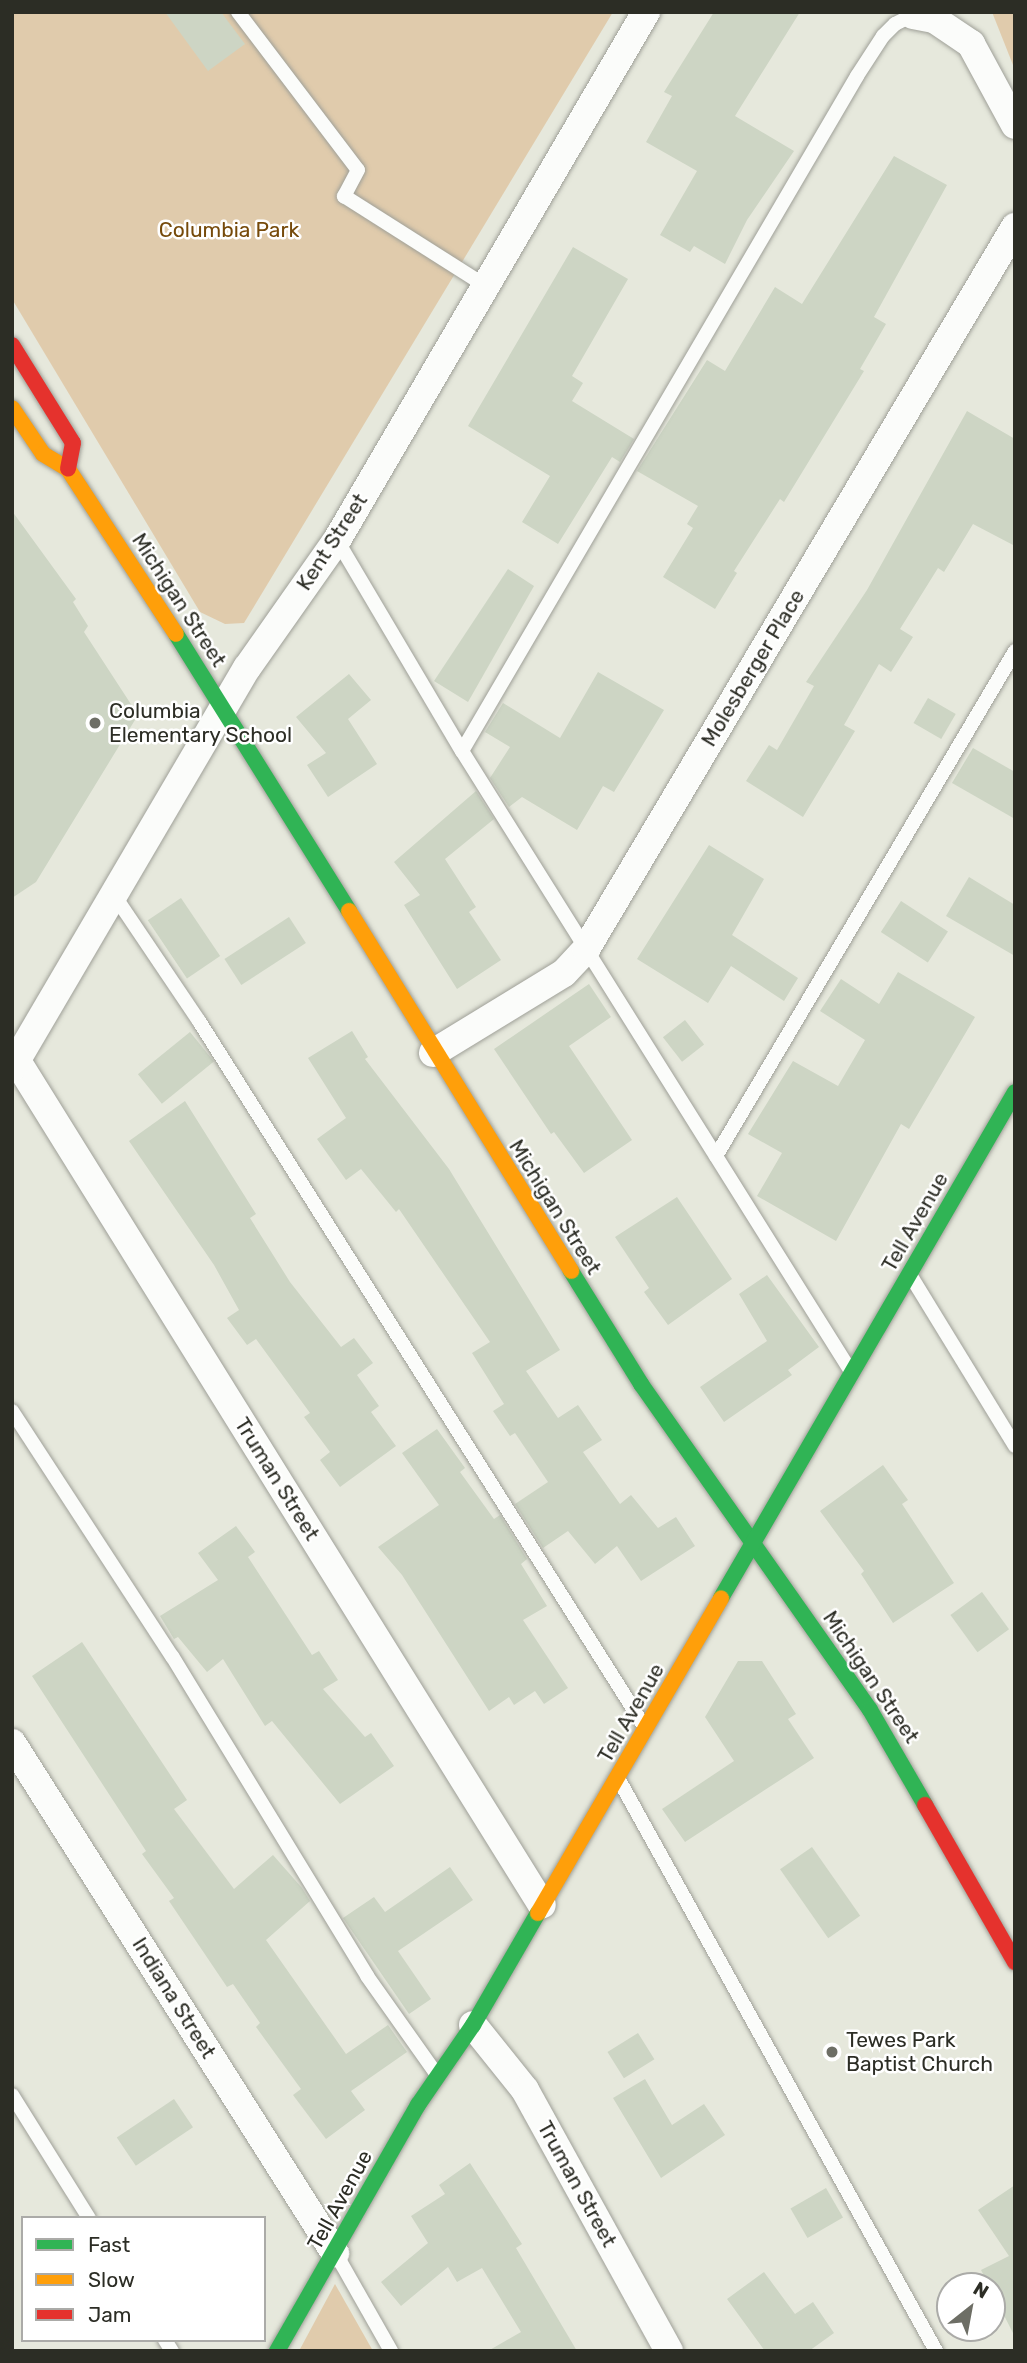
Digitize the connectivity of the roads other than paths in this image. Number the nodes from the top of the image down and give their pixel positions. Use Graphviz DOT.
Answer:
graph roads {
  1 [pos="238,12"];
  2 [pos="646,12"];
  3 [pos="914,15"];
  4 [pos="1015,125"];
  5 [pos="1015,227"];
  6 [pos="486,286"];
  7 [pos="12,345"];
  8 [pos="12,408"];
  9 [pos="68,469"];
  10 [pos="337,540"];
  11 [pos="1015,651"];
  12 [pos="223,707"];
  13 [pos="462,751"];
  14 [pos="114,895"];
  15 [pos="586,948"];
  16 [pos="433,1053"];
  17 [pos="14,1060"];
  18 [pos="1015,1092"];
  19 [pos="716,1156"];
  20 [pos="909,1274"];
  21 [pos="852,1373"];
  22 [pos="12,1411"];
  23 [pos="1015,1446"];
  24 [pos="754,1543"];
  25 [pos="645,1728"];
  26 [pos="12,1743"];
  27 [pos="618,1777"];
  28 [pos="542,1905"];
  29 [pos="1015,1962"];
  30 [pos="473,2025"];
  31 [pos="438,2076"];
  32 [pos="12,2095"];
  33 [pos="88,2216"];
  34 [pos="335,2253"];
  35 [pos="277,2351"];
  36 [pos="391,2351"];
  37 [pos="669,2351"];
  38 [pos="936,2351"];
  1 -- 6 [label="lane"];
  2 -- 6 [label="street, Kent Street"];
  3 -- 4 [label="street"];
  3 -- 13 [label="lane"];
  5 -- 15 [label="street, Molesberger Place"];
  6 -- 10 [label="street, Kent Street"];
  7 -- 9 [label="main road"];
  8 -- 9 [label="main road, Michigan Street"];
  9 -- 12 [label="main road, Michigan Street"];
  10 -- 12 [label="street, Kent Street"];
  10 -- 13 [label="lane"];
  11 -- 19 [label="lane"];
  12 -- 14 [label="street, Kent Street"];
  12 -- 16 [label="main road, Michigan Street"];
  13 -- 15 [label="lane"];
  14 -- 17 [label="street, Kent Street"];
  14 -- 25 [label="lane"];
  15 -- 16 [label="street, Molesberger Place"];
  15 -- 19 [label="lane"];
  16 -- 24 [label="main road, Michigan Street"];
  17 -- 28 [label="street, Truman Street"];
  18 -- 20 [label="main road, Tell Avenue"];
  19 -- 21 [label="lane"];
  20 -- 21 [label="main road, Tell Avenue"];
  20 -- 23 [label="lane"];
  21 -- 24 [label="main road, Tell Avenue"];
  22 -- 31 [label="lane"];
  24 -- 25 [label="main road, Tell Avenue"];
  24 -- 29 [label="main road, Michigan Street"];
  25 -- 27 [label="main road, Tell Avenue"];
  26 -- 34 [label="street, Indiana Street"];
  27 -- 28 [label="main road, Tell Avenue"];
  27 -- 38 [label="lane"];
  28 -- 30 [label="main road, Tell Avenue"];
  30 -- 31 [label="main road, Tell Avenue"];
  30 -- 37 [label="street, Truman Street"];
  31 -- 34 [label="main road, Tell Avenue"];
  32 -- 33 [label="lane"];
  34 -- 35 [label="main road, Tell Avenue"];
  34 -- 36 [label="lane"];
}
